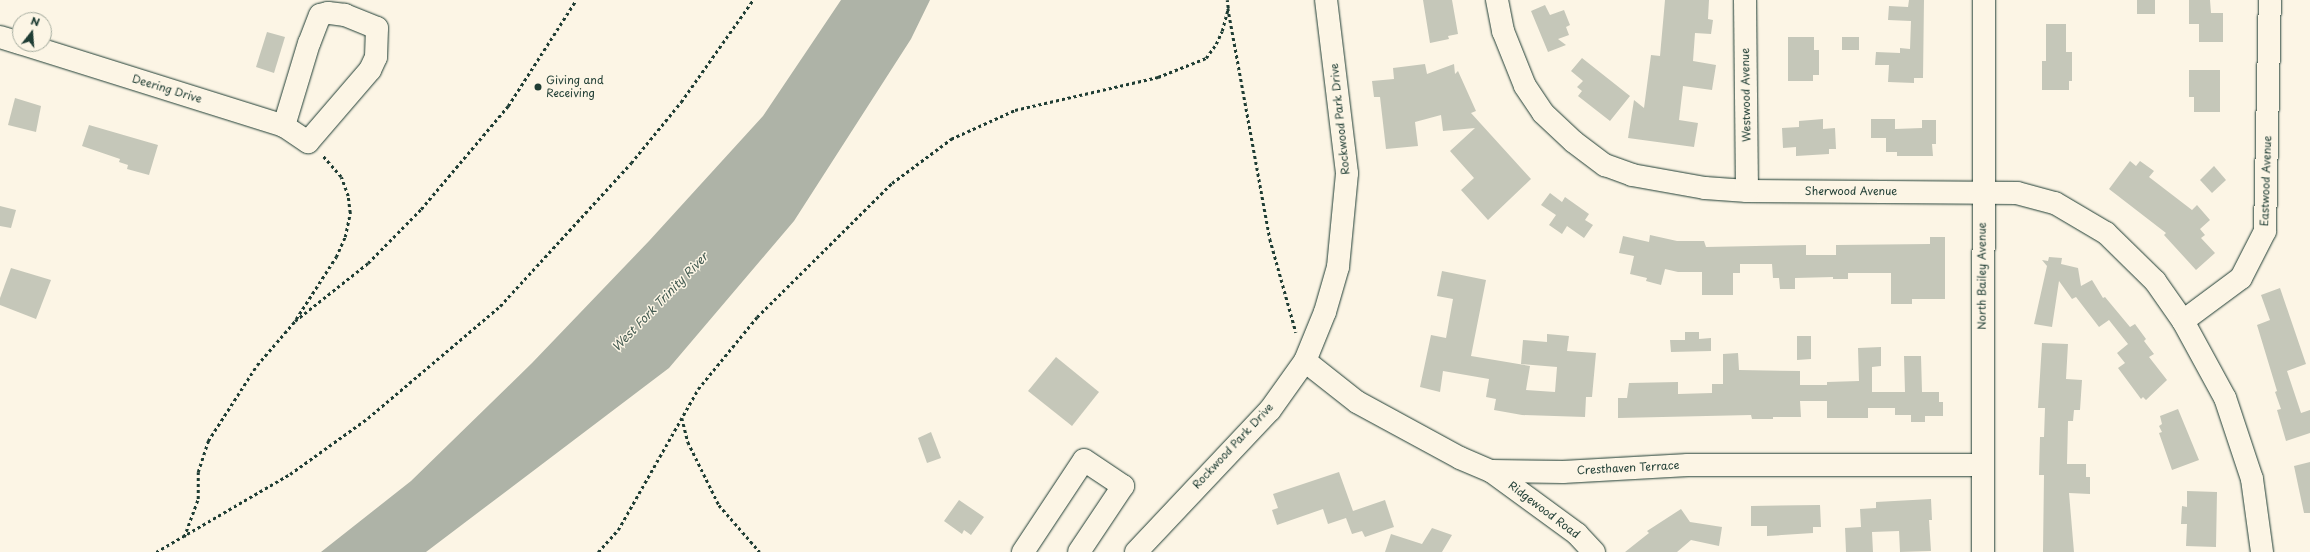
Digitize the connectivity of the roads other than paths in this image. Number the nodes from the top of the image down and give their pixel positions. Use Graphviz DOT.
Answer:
graph roads {
  1 [pos="1326,0"];
  2 [pos="1497,0"];
  3 [pos="1745,0"];
  4 [pos="1984,0"];
  5 [pos="2270,0"];
  6 [pos="0,37"];
  7 [pos="12,41"];
  8 [pos="47,52"];
  9 [pos="284,126"];
  10 [pos="1747,191"];
  11 [pos="1982,193"];
  12 [pos="2183,321"];
  13 [pos="1305,361"];
  14 [pos="1983,464"];
  15 [pos="1491,471"];
  16 [pos="1023,552"];
  17 [pos="1079,552"];
  18 [pos="1136,552"];
  19 [pos="1594,552"];
  20 [pos="1983,552"];
  21 [pos="2262,552"];
  1 -- 13 [label="street, Rockwood Park Drive"];
  2 -- 10 [label="street, Sherwood Avenue"];
  3 -- 10 [label="street, Westwood Avenue"];
  4 -- 11 [label="street, North Bailey Avenue"];
  5 -- 12 [label="street, Eastwood Avenue"];
  6 -- 7 [label="street, Deering Drive"];
  8 -- 9 [label="street, Deering Drive"];
  9 -- 9 [label="street, Deering Drive"];
  10 -- 11 [label="street, Sherwood Avenue"];
  11 -- 12 [label="street, Sherwood Avenue"];
  11 -- 14 [label="street, North Bailey Avenue"];
  12 -- 21 [label="street"];
  13 -- 15 [label="street, Cresthaven Terrace"];
  13 -- 18 [label="street, Rockwood Park Drive"];
  14 -- 15 [label="street, Cresthaven Terrace"];
  14 -- 20 [label="street, North Bailey Avenue"];
  15 -- 19 [label="street, Ridgewood Road"];
  16 -- 17 [label="street"];
}
